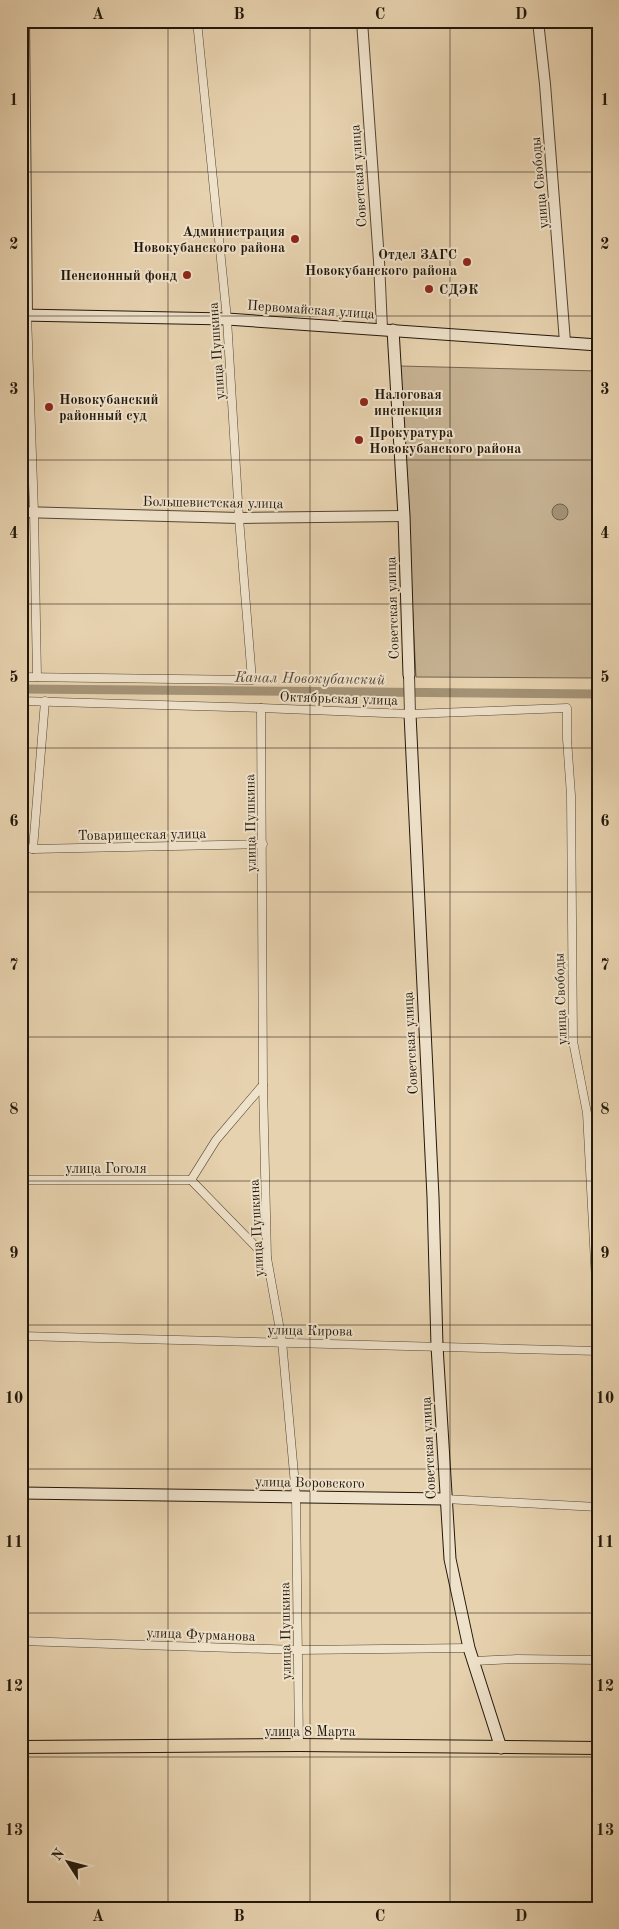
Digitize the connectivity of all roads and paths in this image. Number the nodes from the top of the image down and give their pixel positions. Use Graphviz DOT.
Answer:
graph roads {
  1 [pos="24,21"];
  2 [pos="197,21"];
  3 [pos="362,21"];
  4 [pos="538,21"];
  5 [pos="24,315"];
  6 [pos="227,319"];
  7 [pos="388,329"];
  8 [pos="565,342"];
  9 [pos="598,345"];
  10 [pos="21,512"];
  11 [pos="34,512"];
  12 [pos="404,516"];
  13 [pos="239,518"];
  14 [pos="409,675"];
  15 [pos="21,677"];
  16 [pos="37,677"];
  17 [pos="21,701"];
  18 [pos="45,701"];
  19 [pos="261,708"];
  20 [pos="567,708"];
  21 [pos="410,714"];
  22 [pos="263,844"];
  23 [pos="21,846"];
  24 [pos="34,849"];
  25 [pos="263,1085"];
  26 [pos="21,1180"];
  27 [pos="191,1180"];
  28 [pos="267,1258"];
  29 [pos="598,1319"];
  30 [pos="21,1336"];
  31 [pos="282,1342"];
  32 [pos="436,1346"];
  33 [pos="598,1351"];
  34 [pos="21,1492"];
  35 [pos="296,1496"];
  36 [pos="446,1499"];
  37 [pos="598,1507"];
  38 [pos="21,1641"];
  39 [pos="469,1648"];
  40 [pos="298,1650"];
  41 [pos="598,1660"];
  42 [pos="474,1662"];
  43 [pos="299,1745"];
  44 [pos="21,1747"];
  45 [pos="501,1748"];
  46 [pos="598,1748"];
  1 -- 5 [label="street"];
  2 -- 6 [label="street, улица Пушкина"];
  3 -- 7 [label="street, Советская улица"];
  4 -- 8 [label="street, улица Свободы"];
  5 -- 6 [label="main road, Первомайская улица"];
  5 -- 11 [label="street"];
  6 -- 7 [label="main road, Первомайская улица"];
  6 -- 13 [label="street, улица Пушкина"];
  7 -- 8 [label="main road, Первомайская улица"];
  7 -- 12 [label="main road, Советская улица"];
  8 -- 9 [label="main road, Первомайская улица"];
  10 -- 11 [label="street, Большевистская улица"];
  11 -- 13 [label="street, Большевистская улица"];
  11 -- 16 [label="street"];
  12 -- 13 [label="street, Большевистская улица"];
  12 -- 14 [label="main road, Советская улица"];
  13 -- 16 [label="street, улица Пушкина"];
  14 -- 21 [label="street, Советская улица"];
  15 -- 16 [label="street"];
  17 -- 18 [label="street, Октябрьская улица"];
  18 -- 19 [label="street, Октябрьская улица"];
  18 -- 24 [label="street"];
  19 -- 21 [label="street, Октябрьская улица"];
  19 -- 22 [label="street, улица Пушкина"];
  20 -- 21 [label="street, Октябрьская улица"];
  20 -- 29 [label="street, улица Свободы"];
  21 -- 32 [label="main road, Советская улица"];
  22 -- 24 [label="street, Товарищеская улица"];
  22 -- 25 [label="street, улица Пушкина"];
  23 -- 24 [label="street, Товарищеская улица"];
  25 -- 27 [label="street"];
  25 -- 28 [label="street, улица Пушкина"];
  26 -- 27 [label="street, улица Гоголя"];
  27 -- 28 [label="street"];
  28 -- 31 [label="street, улица Пушкина"];
  30 -- 31 [label="street, улица Кирова"];
  31 -- 32 [label="street, улица Кирова"];
  31 -- 35 [label="street, улица Пушкина"];
  32 -- 33 [label="street, улица Кирова"];
  32 -- 36 [label="main road, Советская улица"];
  34 -- 35 [label="main road, улица Воровского"];
  35 -- 36 [label="main road, улица Воровского"];
  35 -- 40 [label="street, улица Пушкина"];
  36 -- 37 [label="street, улица Воровского"];
  36 -- 39 [label="main road, Советская улица"];
  38 -- 40 [label="street, улица Фурманова"];
  39 -- 40 [label="street, улица Фурманова"];
  39 -- 42 [label="main road, Советская улица"];
  40 -- 43 [label="street, улица Пушкина"];
  41 -- 42 [label="street"];
  42 -- 45 [label="main road, Советская улица"];
  43 -- 44 [label="main road, улица 8 Марта"];
  43 -- 45 [label="main road, улица 8 Марта"];
  45 -- 46 [label="main road, улица 8 Марта"];
}
